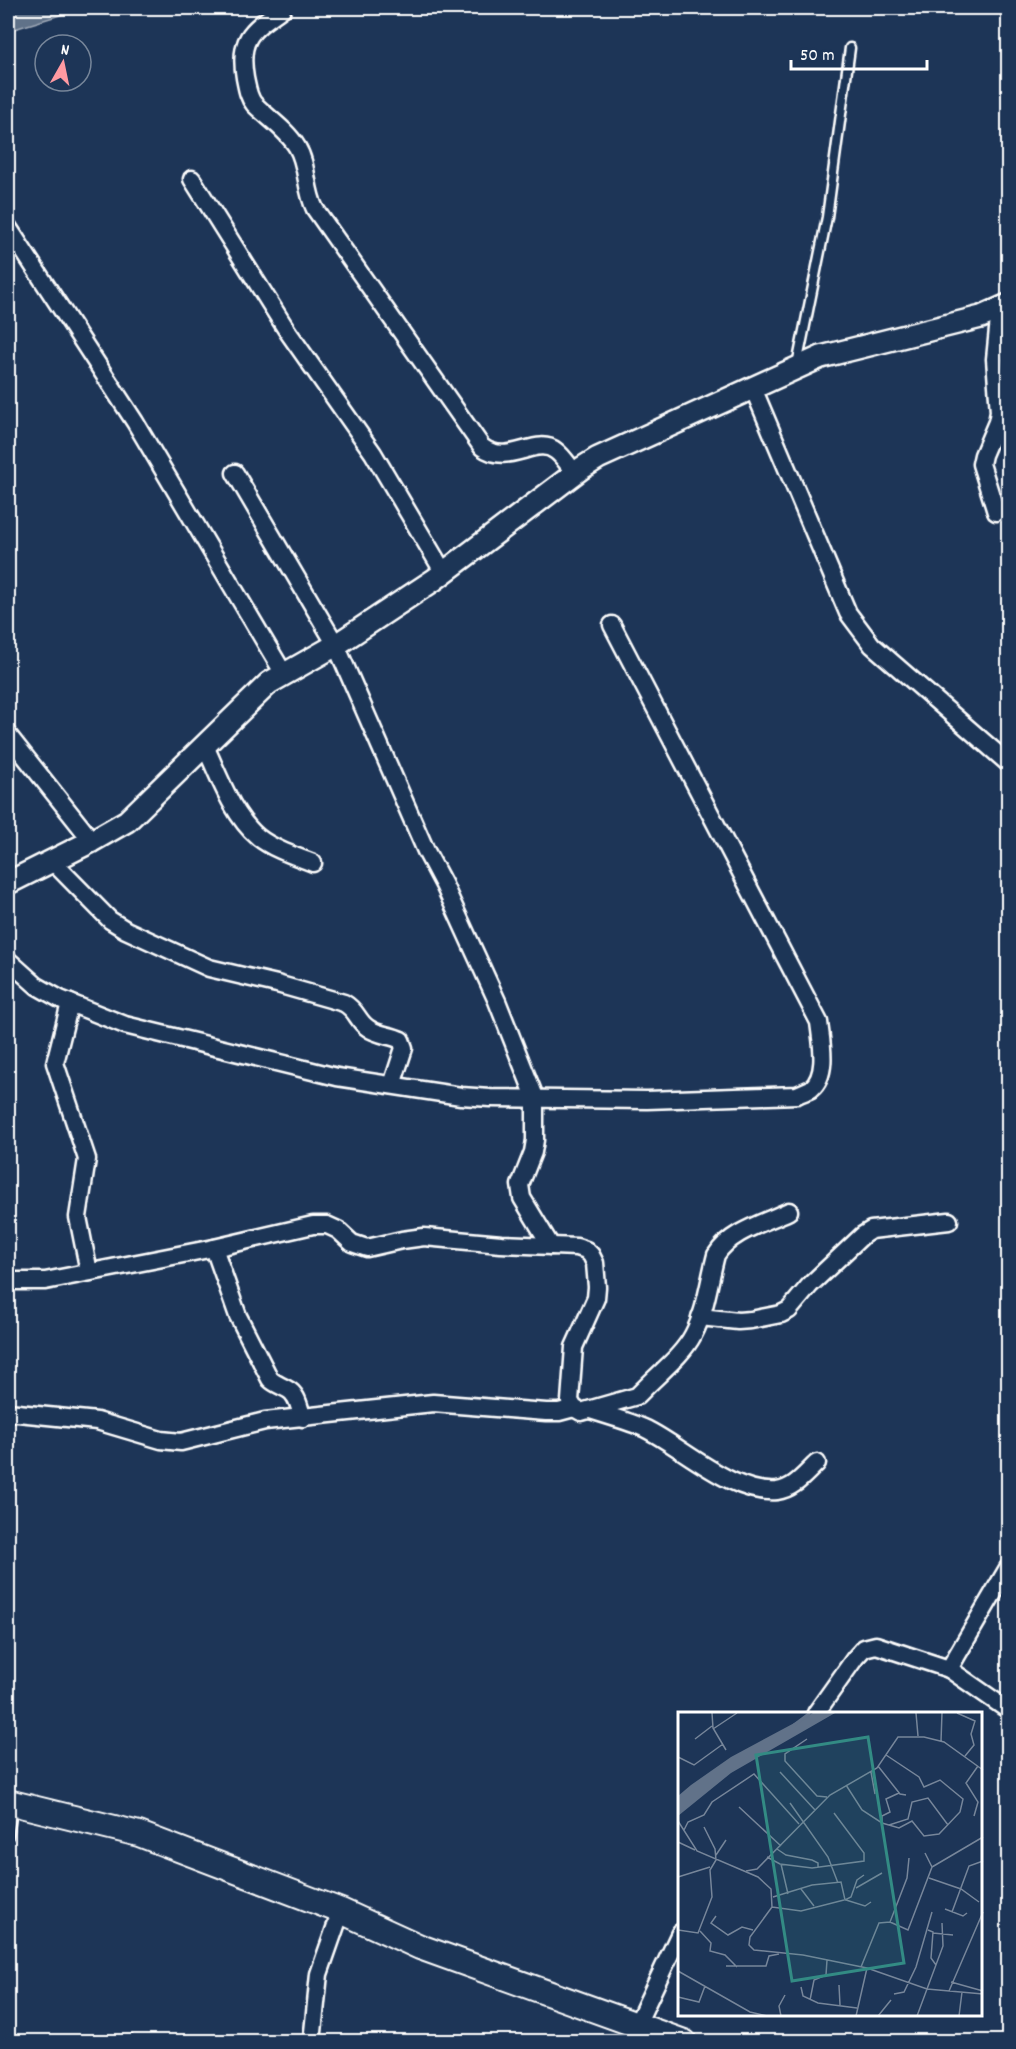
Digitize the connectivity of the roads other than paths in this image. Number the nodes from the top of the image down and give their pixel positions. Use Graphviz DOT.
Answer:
graph roads {
  1 [pos="283,8"];
  2 [pos="850,48"];
  3 [pos="192,179"];
  4 [pos="8,227"];
  5 [pos="1004,307"];
  6 [pos="796,369"];
  7 [pos="753,388"];
  8 [pos="236,473"];
  9 [pos="575,473"];
  10 [pos="996,512"];
  11 [pos="444,573"];
  12 [pos="612,625"];
  13 [pos="336,645"];
  14 [pos="284,675"];
  15 [pos="8,735"];
  16 [pos="205,746"];
  17 [pos="1008,763"];
  18 [pos="92,841"];
  19 [pos="51,860"];
  20 [pos="313,863"];
  21 [pos="8,883"];
  22 [pos="8,960"];
  23 [pos="70,1003"];
  24 [pos="392,1085"];
  25 [pos="535,1097"];
  26 [pos="789,1211"];
  27 [pos="949,1221"];
  28 [pos="551,1246"];
  29 [pos="214,1248"];
  30 [pos="89,1272"];
  31 [pos="8,1281"];
  32 [pos="700,1317"];
  33 [pos="582,1409"];
  34 [pos="8,1412"];
  35 [pos="303,1418"];
  36 [pos="817,1463"];
  37 [pos="1008,1568"];
  38 [pos="949,1669"];
  39 [pos="1008,1710"];
  40 [pos="817,1712"];
  41 [pos="10,1802"];
  42 [pos="8,1836"];
  43 [pos="341,1911"];
  44 [pos="678,1937"];
  45 [pos="637,2024"];
  46 [pos="682,2041"];
  47 [pos="312,2042"];
  1 -- 9 [label="street"];
  2 -- 6 [label="lane"];
  3 -- 11 [label="street"];
  4 -- 14 [label="street"];
  5 -- 6 [label="street"];
  5 -- 10 [label="street"];
  6 -- 7 [label="street"];
  7 -- 9 [label="street"];
  7 -- 17 [label="street"];
  8 -- 13 [label="street"];
  9 -- 11 [label="street"];
  11 -- 13 [label="street"];
  12 -- 25 [label="street"];
  13 -- 14 [label="street"];
  13 -- 25 [label="street"];
  14 -- 16 [label="street"];
  15 -- 18 [label="street"];
  16 -- 18 [label="street"];
  16 -- 20 [label="street"];
  18 -- 19 [label="street"];
  19 -- 21 [label="street"];
  19 -- 24 [label="street"];
  22 -- 23 [label="street"];
  23 -- 24 [label="street"];
  23 -- 30 [label="street"];
  24 -- 25 [label="street"];
  25 -- 28 [label="street"];
  26 -- 32 [label="street"];
  27 -- 32 [label="street"];
  28 -- 29 [label="street"];
  28 -- 33 [label="street"];
  29 -- 30 [label="street"];
  29 -- 35 [label="street"];
  30 -- 31 [label="street"];
  32 -- 33 [label="street"];
  33 -- 35 [label="street"];
  33 -- 36 [label="street"];
  34 -- 35 [label="street"];
  37 -- 38 [label="street"];
  38 -- 39 [label="street"];
  38 -- 40 [label="street"];
  41 -- 42 [label="lane"];
  41 -- 43 [label="main road"];
  43 -- 45 [label="main road"];
  43 -- 47 [label="street"];
  44 -- 45 [label="street"];
  45 -- 46 [label="main road"];
}
